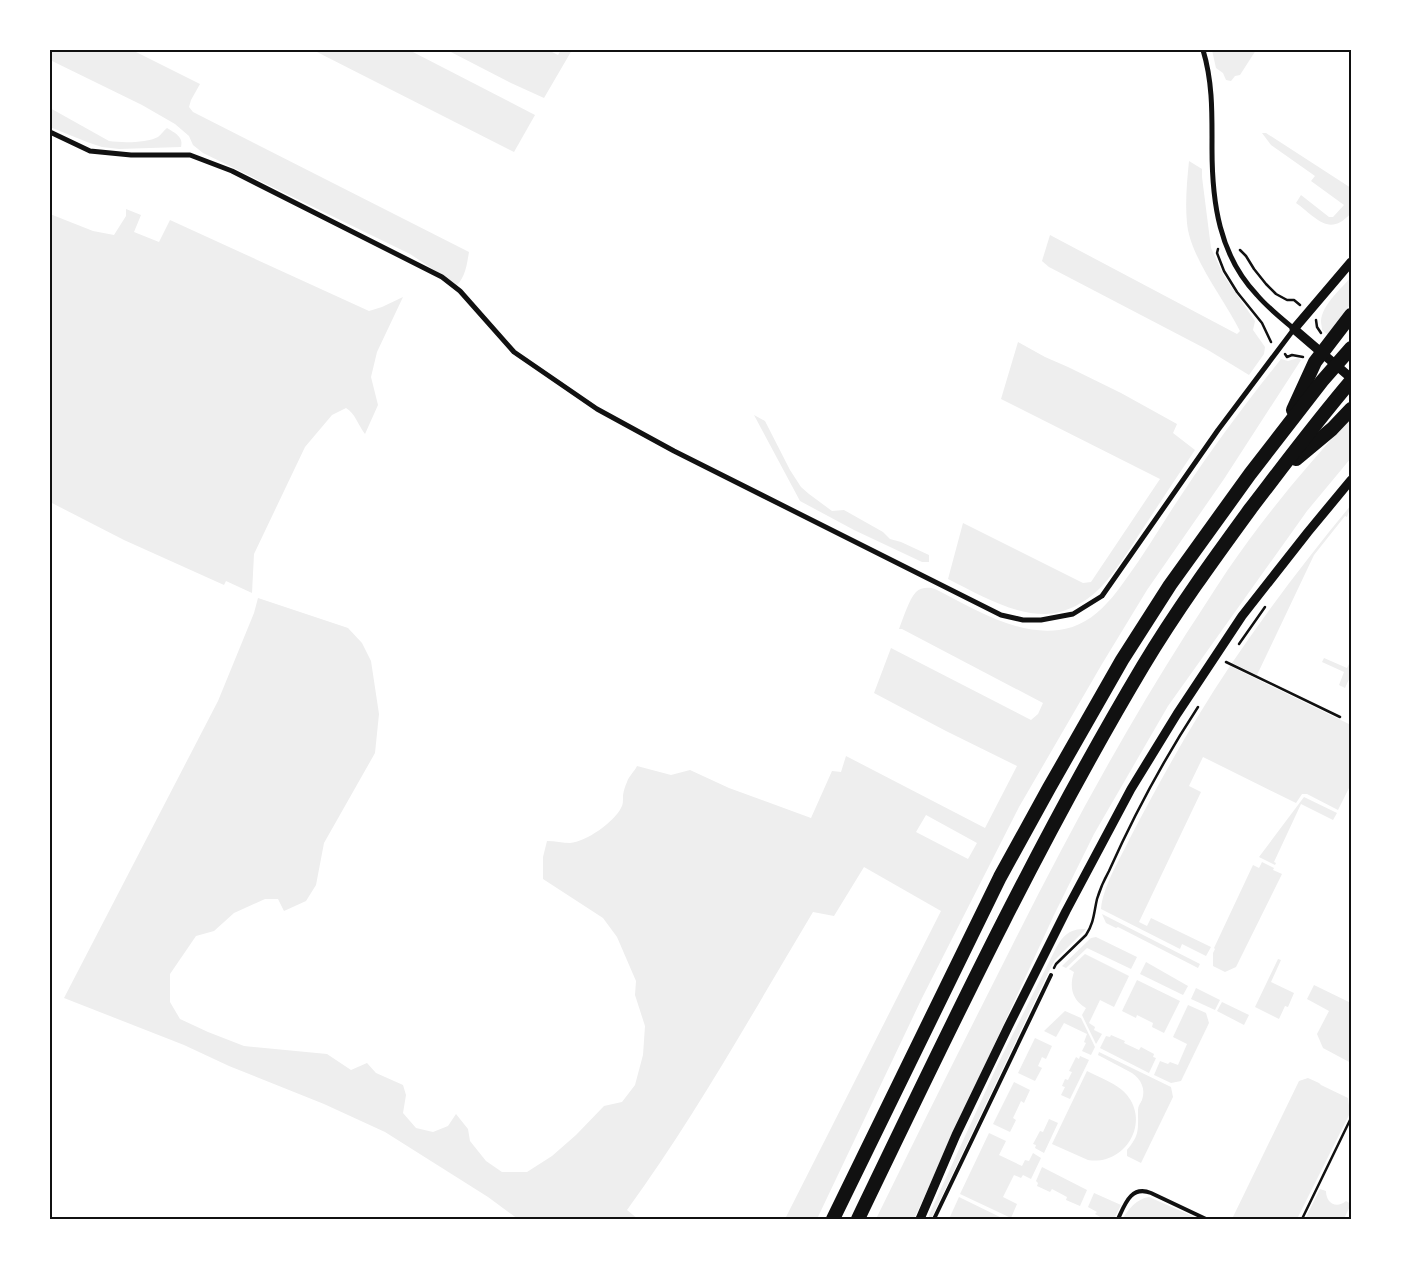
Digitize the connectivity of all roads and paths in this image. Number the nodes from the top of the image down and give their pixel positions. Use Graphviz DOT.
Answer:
graph roads {
  1 [pos="1203,50"];
  2 [pos="50,132"];
  3 [pos="1246,256"];
  4 [pos="1351,262"];
  5 [pos="1294,300"];
  6 [pos="1351,315"];
  7 [pos="1316,318"];
  8 [pos="1294,329"];
  9 [pos="1321,334"];
  10 [pos="1351,348"];
  11 [pos="1285,355"];
  12 [pos="1303,357"];
  13 [pos="1351,380"];
  14 [pos="1351,409"];
  15 [pos="1283,432"];
  16 [pos="1275,477"];
  17 [pos="1351,480"];
  18 [pos="1270,601"];
  19 [pos="1237,647"];
  20 [pos="1226,662"];
  21 [pos="1201,702"];
  22 [pos="1340,717"];
  23 [pos="1056,964"];
  24 [pos="1051,975"];
  25 [pos="1351,1118"];
  26 [pos="833,1219"];
  27 [pos="858,1219"];
  28 [pos="920,1219"];
  29 [pos="934,1219"];
  30 [pos="1118,1219"];
  31 [pos="1206,1219"];
  32 [pos="1302,1219"];
  1 -- 8 [label="street"];
  2 -- 8 [label="street"];
  3 -- 5 [label="path"];
  4 -- 8 [label="street"];
  6 -- 15 [label="highway"];
  7 -- 9 [label="path"];
  8 -- 13 [label="street"];
  10 -- 15 [label="highway"];
  11 -- 12 [label="path"];
  13 -- 16 [label="highway"];
  14 -- 16 [label="highway"];
  15 -- 26 [label="highway"];
  16 -- 27 [label="highway"];
  17 -- 28 [label="street"];
  18 -- 19 [label="path"];
  20 -- 22 [label="path"];
  21 -- 23 [label="path"];
  24 -- 29 [label="lane"];
  25 -- 32 [label="path"];
  30 -- 31 [label="lane"];
}
